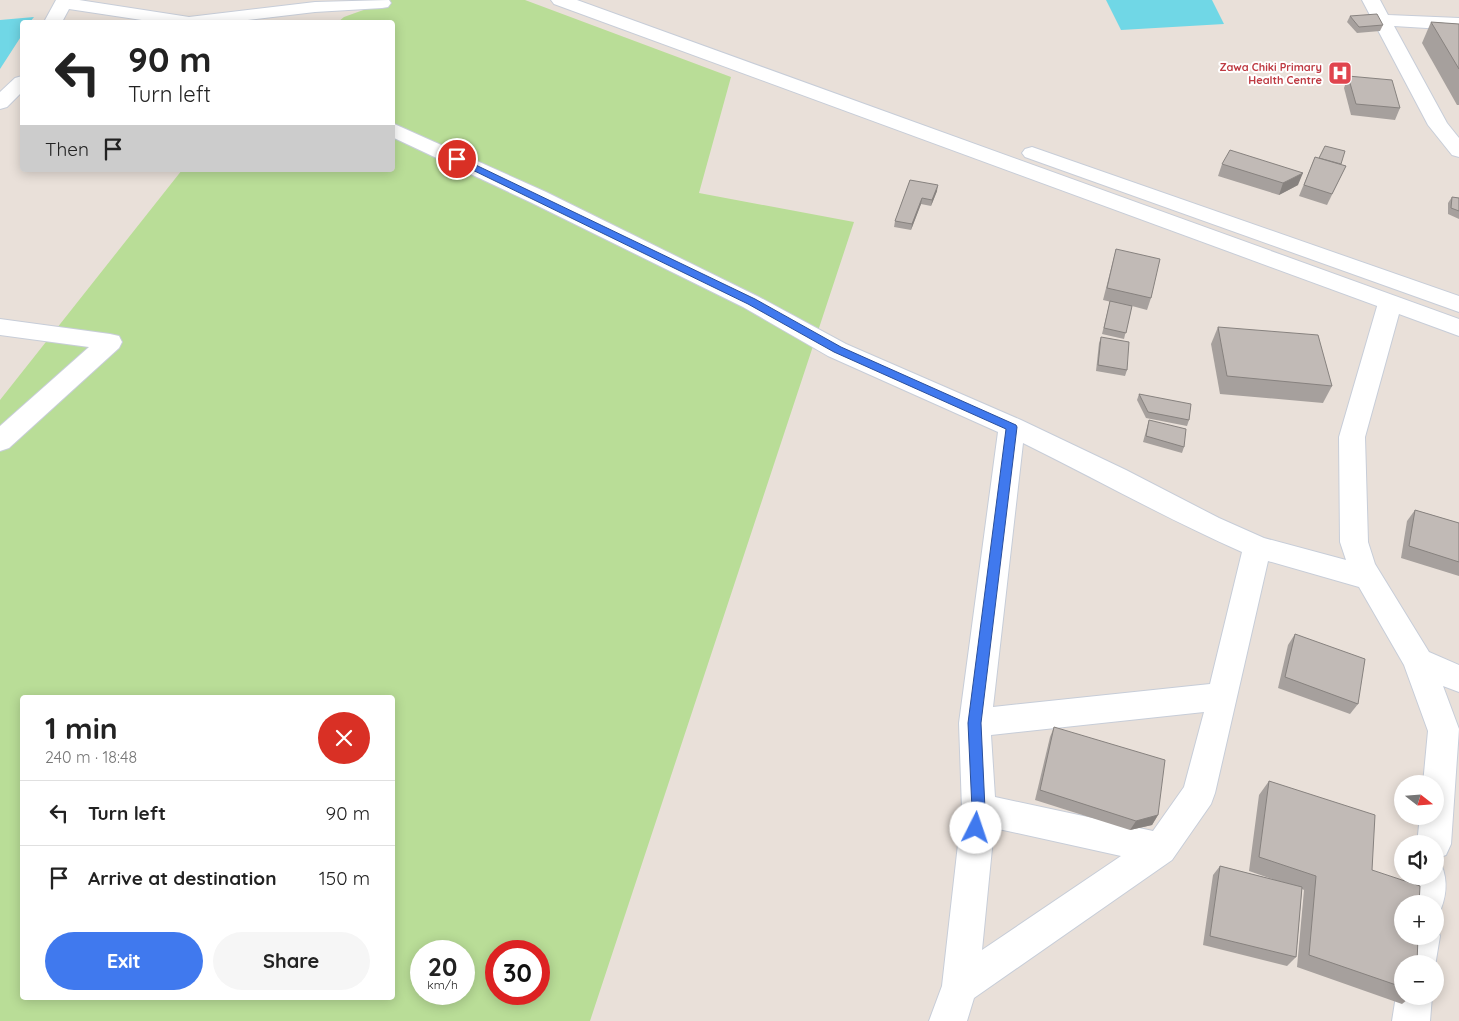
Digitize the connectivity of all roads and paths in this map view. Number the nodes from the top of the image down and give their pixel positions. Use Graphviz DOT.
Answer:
graph roads {
  1 [pos="560,0"];
  2 [pos="600,0"];
  3 [pos="1371,0"];
  4 [pos="385,1"];
  5 [pos="54,20"];
  6 [pos="176,20"];
  7 [pos="206,20"];
  8 [pos="358,20"];
  9 [pos="1380,20"];
  10 [pos="1459,24"];
  11 [pos="20,84"];
  12 [pos="0,103"];
  13 [pos="395,130"];
  14 [pos="1459,151"];
  15 [pos="1390,304"];
  16 [pos="1459,304"];
  17 [pos="0,327"];
  18 [pos="1459,328"];
  19 [pos="1012,427"];
  20 [pos="1,439"];
  21 [pos="1256,547"];
  22 [pos="1369,578"];
  23 [pos="1418,661"];
  24 [pos="1459,679"];
  25 [pos="1223,696"];
  26 [pos="974,723"];
  27 [pos="979,809"];
  28 [pos="1435,835"];
  29 [pos="1160,849"];
  30 [pos="960,986"];
  31 [pos="1413,1005"];
  32 [pos="948,1021"];
  33 [pos="1411,1021"];
  1 -- 15 [label="street"];
  2 -- 16 [label="street"];
  3 -- 9 [label="street"];
  4 -- 7 [label="street"];
  4 -- 8 [label="street"];
  5 -- 6 [label="street"];
  9 -- 10 [label="street"];
  9 -- 14 [label="street"];
  11 -- 12 [label="street"];
  13 -- 19 [label="street"];
  15 -- 18 [label="street"];
  15 -- 22 [label="street"];
  17 -- 20 [label="street"];
  19 -- 21 [label="street"];
  19 -- 26 [label="street"];
  21 -- 22 [label="street"];
  21 -- 25 [label="street"];
  22 -- 23 [label="street"];
  23 -- 24 [label="street"];
  23 -- 28 [label="street"];
  25 -- 26 [label="street"];
  25 -- 29 [label="street"];
  26 -- 27 [label="street"];
  27 -- 29 [label="street"];
  27 -- 30 [label="street"];
  29 -- 30 [label="street"];
  30 -- 32 [label="street"];
  31 -- 33 [label="street"];
}
